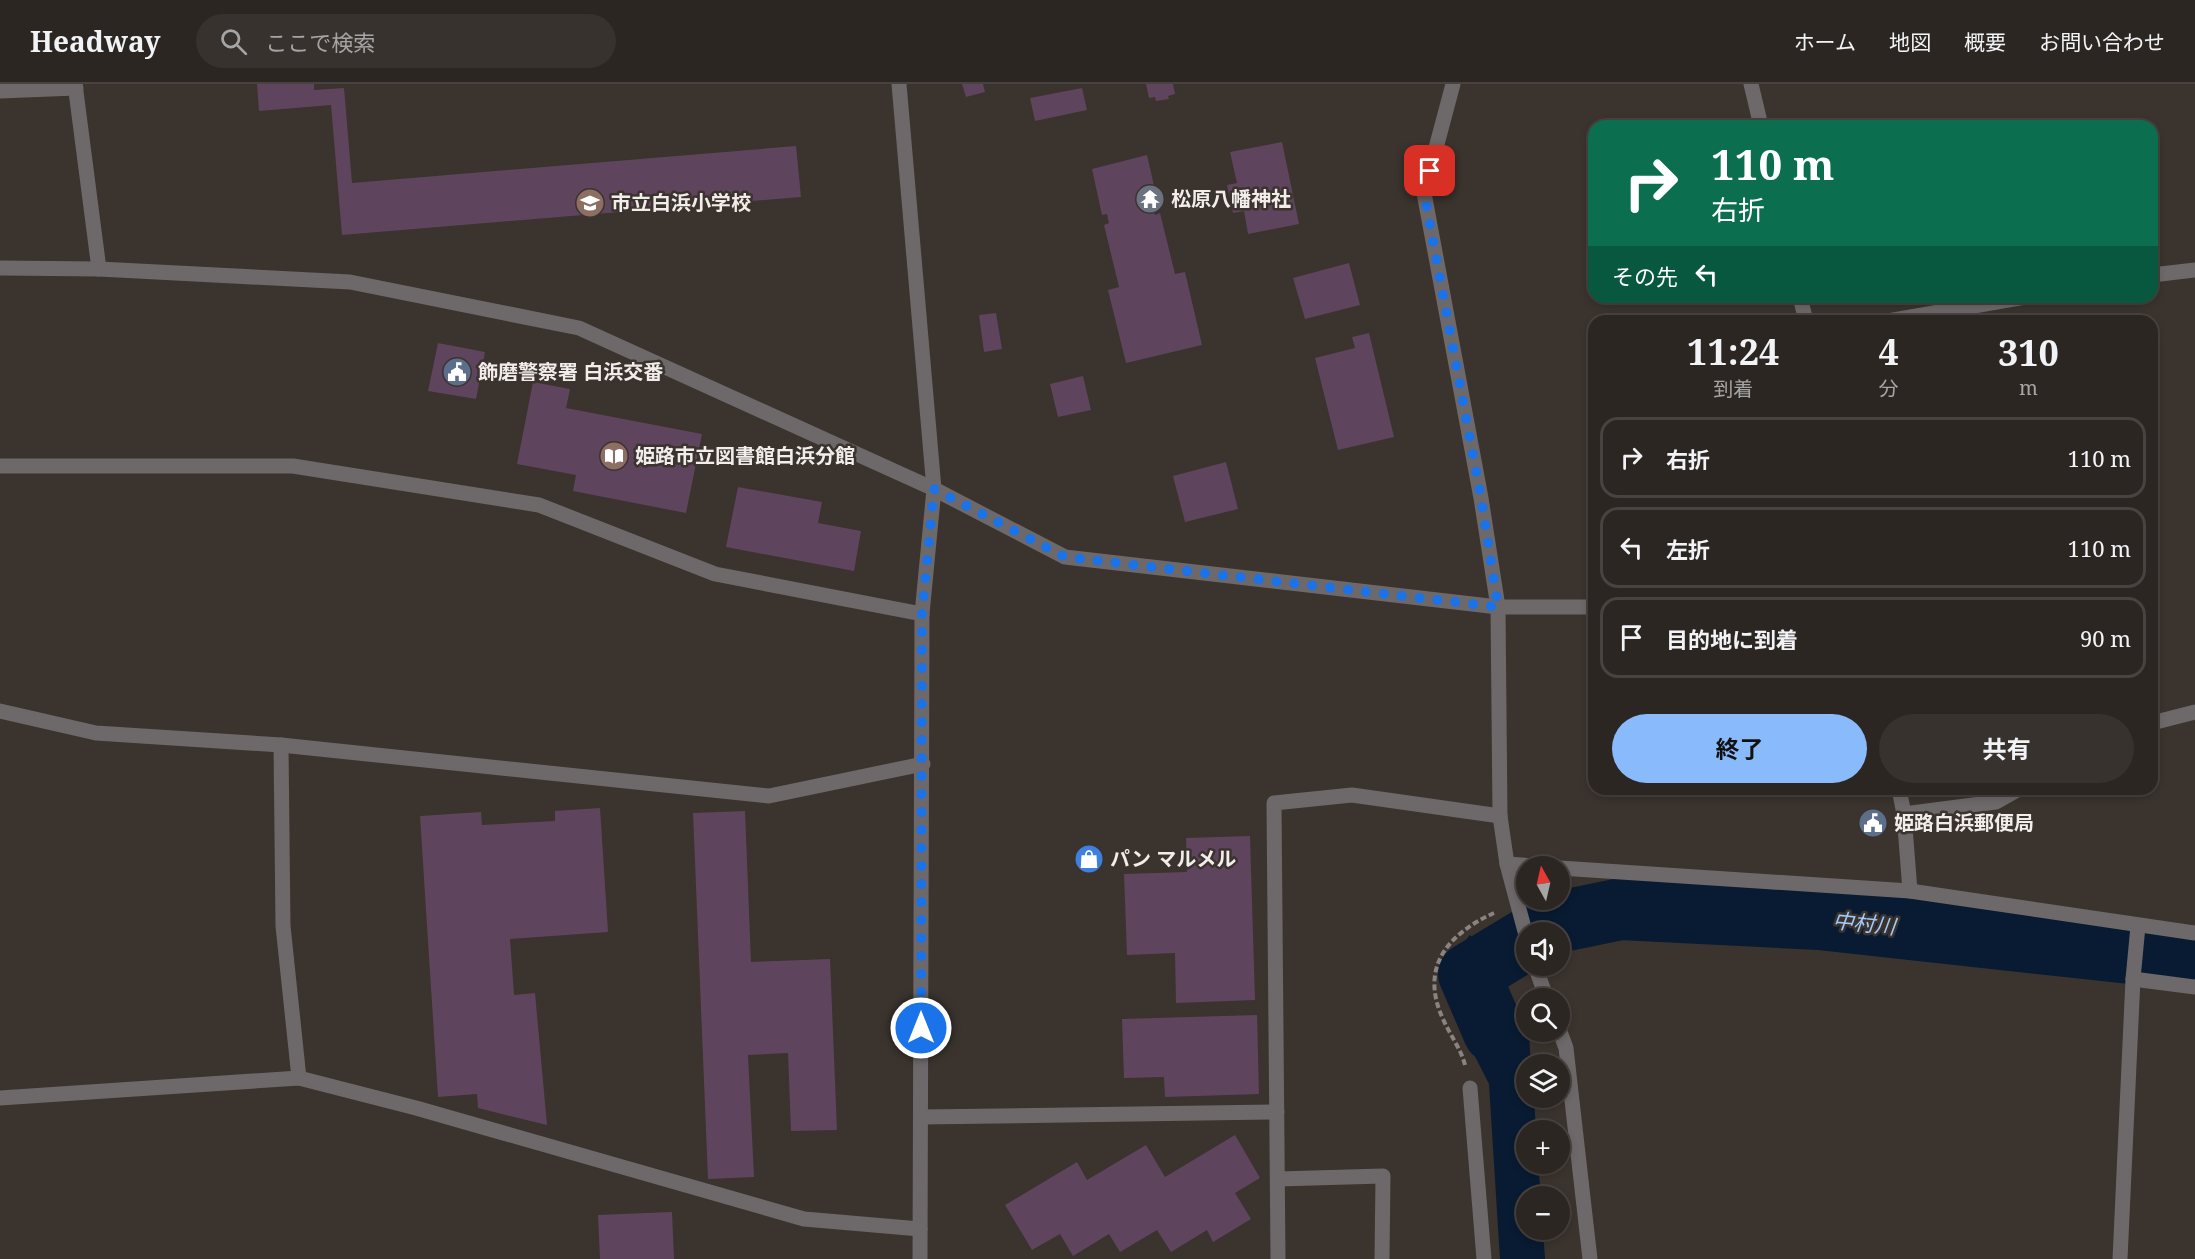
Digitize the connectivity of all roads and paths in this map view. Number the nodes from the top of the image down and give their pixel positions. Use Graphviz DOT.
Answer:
graph roads {
  1 [pos="899,84"];
  2 [pos="1452,84"];
  3 [pos="1752,84"];
  4 [pos="76,86"];
  5 [pos="0,90"];
  6 [pos="1760,120"];
  7 [pos="0,268"];
  8 [pos="99,269"];
  9 [pos="2195,270"];
  10 [pos="2158,273"];
  11 [pos="1991,303"];
  12 [pos="1922,315"];
  13 [pos="0,466"];
  14 [pos="934,489"];
  15 [pos="1498,607"];
  16 [pos="1588,607"];
  17 [pos="922,614"];
  18 [pos="0,711"];
  19 [pos="2195,712"];
  20 [pos="2158,721"];
  21 [pos="281,746"];
  22 [pos="923,764"];
  23 [pos="1900,795"];
  24 [pos="2008,795"];
  25 [pos="1904,814"];
  26 [pos="1500,816"];
  27 [pos="1507,864"];
  28 [pos="1516,865"];
  29 [pos="1570,869"];
  30 [pos="1910,891"];
  31 [pos="1516,899"];
  32 [pos="1516,903"];
  33 [pos="2138,926"];
  34 [pos="2195,933"];
  35 [pos="2133,979"];
  36 [pos="2195,987"];
  37 [pos="1564,1042"];
  38 [pos="299,1078"];
  39 [pos="1470,1088"];
  40 [pos="0,1098"];
  41 [pos="1277,1112"];
  42 [pos="921,1117"];
  43 [pos="1278,1179"];
  44 [pos="920,1229"];
  45 [pos="920,1259"];
  46 [pos="1278,1259"];
  47 [pos="1383,1259"];
  48 [pos="1484,1259"];
  49 [pos="1590,1259"];
  50 [pos="2120,1259"];
  1 -- 14 [label="street"];
  2 -- 15 [label="street"];
  3 -- 6 [label="street"];
  4 -- 5 [label="street"];
  4 -- 8 [label="street"];
  7 -- 8 [label="street"];
  8 -- 14 [label="street"];
  9 -- 10 [label="street"];
  11 -- 12 [label="street"];
  13 -- 17 [label="street"];
  14 -- 15 [label="street"];
  14 -- 17 [label="street"];
  15 -- 16 [label="street"];
  15 -- 26 [label="street"];
  17 -- 22 [label="street"];
  18 -- 21 [label="street"];
  19 -- 20 [label="street"];
  21 -- 22 [label="street"];
  21 -- 38 [label="street"];
  22 -- 42 [label="street"];
  23 -- 25 [label="street"];
  24 -- 25 [label="street"];
  25 -- 30 [label="street"];
  26 -- 27 [label="street"];
  26 -- 41 [label="street"];
  27 -- 28 [label="street"];
  27 -- 31 [label="street"];
  29 -- 30 [label="street"];
  30 -- 33 [label="street"];
  32 -- 39 [label="path"];
  33 -- 34 [label="street"];
  33 -- 35 [label="street"];
  35 -- 36 [label="street"];
  35 -- 50 [label="street"];
  37 -- 49 [label="street"];
  38 -- 40 [label="street"];
  38 -- 44 [label="street"];
  39 -- 48 [label="street"];
  41 -- 42 [label="street"];
  41 -- 43 [label="street"];
  42 -- 44 [label="street"];
  43 -- 46 [label="street"];
  43 -- 47 [label="street"];
  44 -- 45 [label="street"];
}
